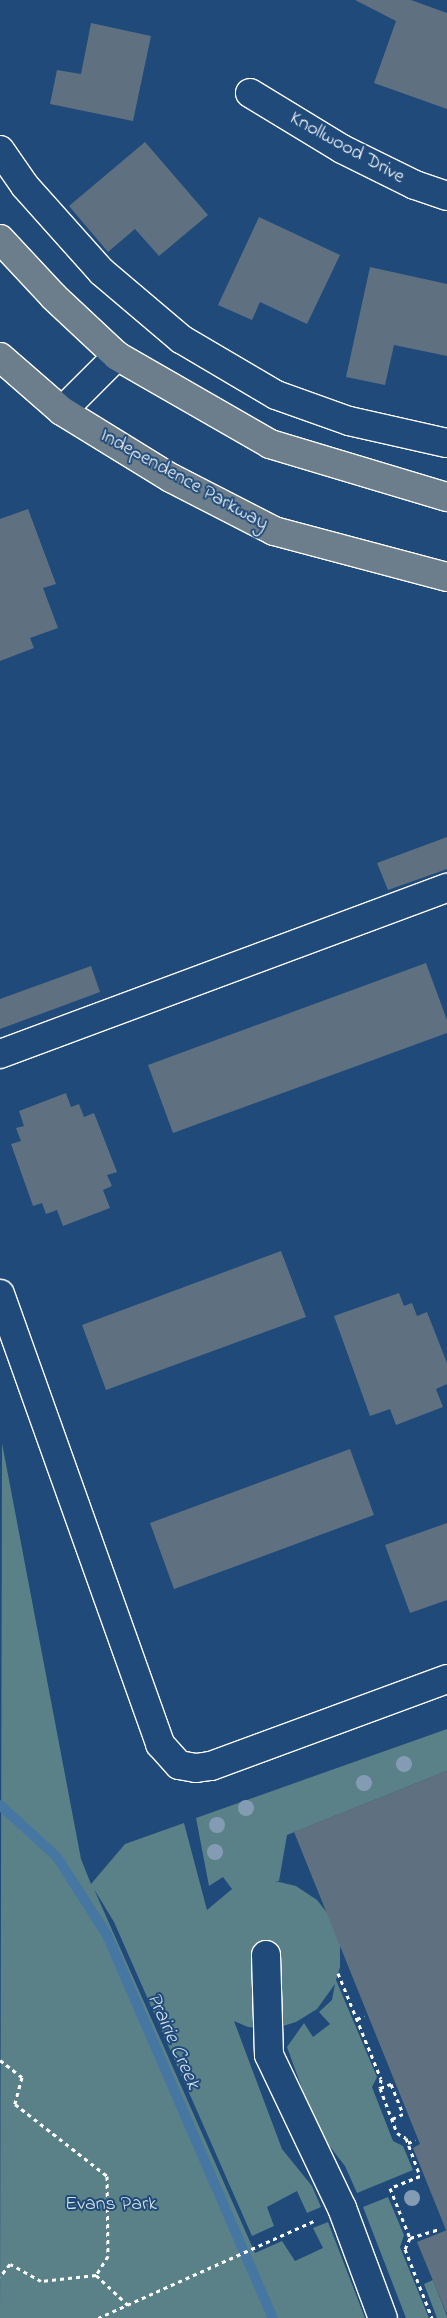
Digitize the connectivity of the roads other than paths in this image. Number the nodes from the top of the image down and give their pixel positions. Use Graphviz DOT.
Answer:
graph roads {
  1 [pos="250,93"];
  2 [pos="0,150"];
  3 [pos="447,196"];
  4 [pos="0,239"];
  5 [pos="117,356"];
  6 [pos="0,358"];
  7 [pos="62,411"];
  8 [pos="447,443"];
  9 [pos="447,496"];
  10 [pos="447,577"];
  11 [pos="447,888"];
  12 [pos="0,1054"];
  13 [pos="0,1294"];
  14 [pos="447,1679"];
  15 [pos="266,1955"];
  16 [pos="383,2318"];
  1 -- 3 [label="street, Knollwood Drive"];
  2 -- 8 [label="street"];
  4 -- 5 [label="main road"];
  5 -- 7 [label="street"];
  5 -- 9 [label="main road"];
  6 -- 7 [label="main road, Independence Parkway"];
  7 -- 10 [label="main road, Independence Parkway"];
  11 -- 12 [label="street"];
  13 -- 14 [label="street"];
  15 -- 16 [label="street"];
}
